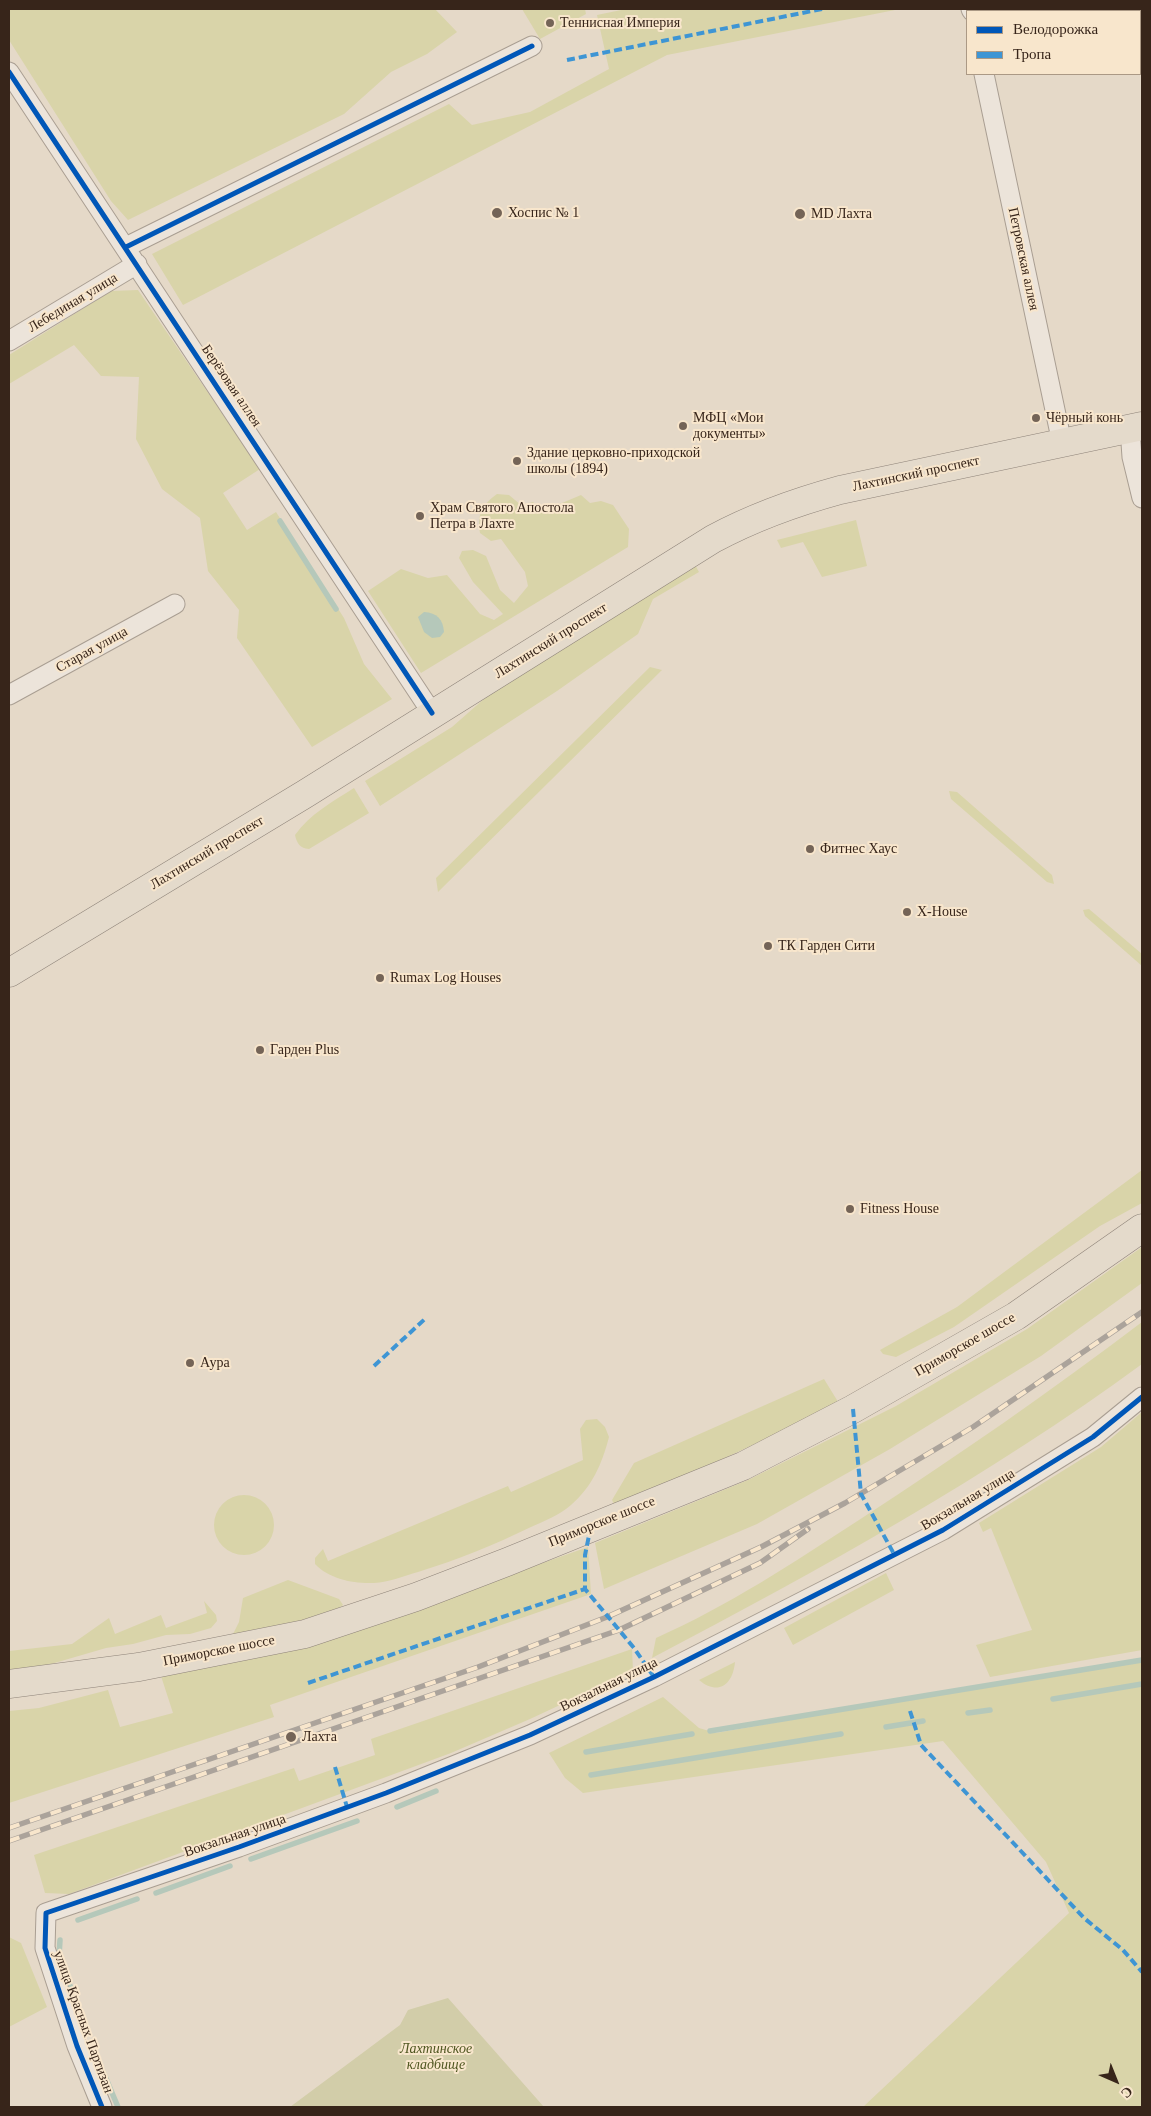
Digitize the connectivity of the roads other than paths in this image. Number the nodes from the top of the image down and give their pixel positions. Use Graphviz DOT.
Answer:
graph roads {
  1 [pos="532,46"];
  2 [pos="9,72"];
  3 [pos="984,75"];
  4 [pos="15,96"];
  5 [pos="126,248"];
  6 [pos="137,264"];
  7 [pos="9,342"];
  8 [pos="1136,428"];
  9 [pos="1062,443"];
  10 [pos="1142,498"];
  11 [pos="175,604"];
  12 [pos="9,695"];
  13 [pos="432,714"];
  14 [pos="9,973"];
  15 [pos="1142,1228"];
  16 [pos="1142,1397"];
  17 [pos="9,1684"];
  18 [pos="46,1913"];
  19 [pos="95,2104"];
  1 -- 5 [label="street"];
  2 -- 4 [label="street, Берёзовая аллея"];
  3 -- 9 [label="street, Петровская аллея"];
  4 -- 5 [label="street, Берёзовая аллея"];
  5 -- 6 [label="street, Берёзовая аллея"];
  6 -- 7 [label="street, Лебединая улица"];
  6 -- 13 [label="street, Берёзовая аллея"];
  8 -- 9 [label="main road, Лахтинский проспект"];
  8 -- 10 [label="street"];
  9 -- 13 [label="main road, Лахтинский проспект"];
  11 -- 12 [label="street, Старая улица"];
  13 -- 14 [label="main road, Лахтинский проспект"];
  15 -- 17 [label="main road, Приморское шоссе"];
  16 -- 18 [label="street, Вокзальная улица"];
  18 -- 19 [label="street, улица Красных Партизан"];
}
